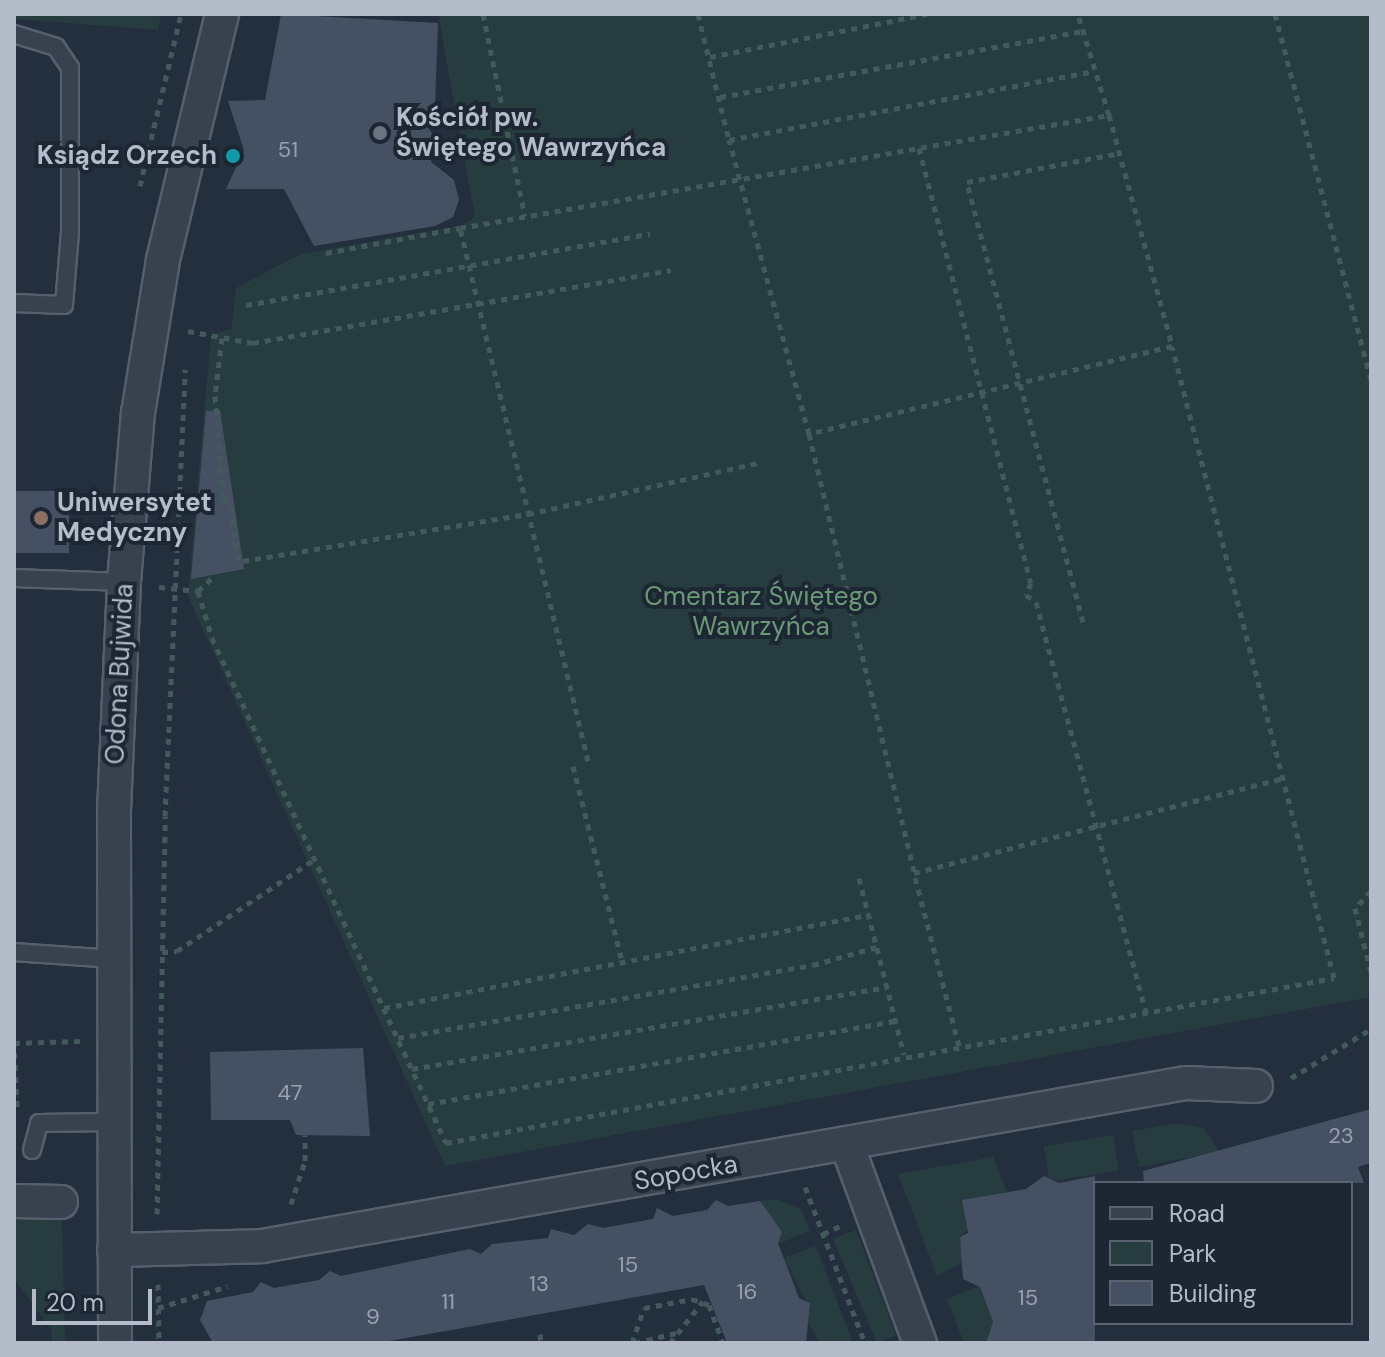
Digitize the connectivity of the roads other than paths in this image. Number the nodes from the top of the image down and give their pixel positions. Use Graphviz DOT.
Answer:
graph roads {
  1 [pos="222,14"];
  2 [pos="14,34"];
  3 [pos="14,303"];
  4 [pos="14,578"];
  5 [pos="124,582"];
  6 [pos="14,952"];
  7 [pos="113,959"];
  8 [pos="1256,1086"];
  9 [pos="112,1122"];
  10 [pos="847,1145"];
  11 [pos="32,1150"];
  12 [pos="14,1201"];
  13 [pos="61,1202"];
  14 [pos="114,1250"];
  15 [pos="115,1343"];
  16 [pos="920,1343"];
  1 -- 5 [label="street, Odona Bujwida"];
  2 -- 3 [label="lane"];
  4 -- 5 [label="lane"];
  5 -- 7 [label="street, Odona Bujwida"];
  6 -- 7 [label="lane"];
  7 -- 9 [label="street, Odona Bujwida"];
  8 -- 10 [label="street, Sopocka"];
  9 -- 11 [label="lane"];
  9 -- 14 [label="street, Odona Bujwida"];
  10 -- 14 [label="street, Sopocka"];
  10 -- 16 [label="street"];
  12 -- 13 [label="street"];
  14 -- 15 [label="street, Odona Bujwida"];
}
